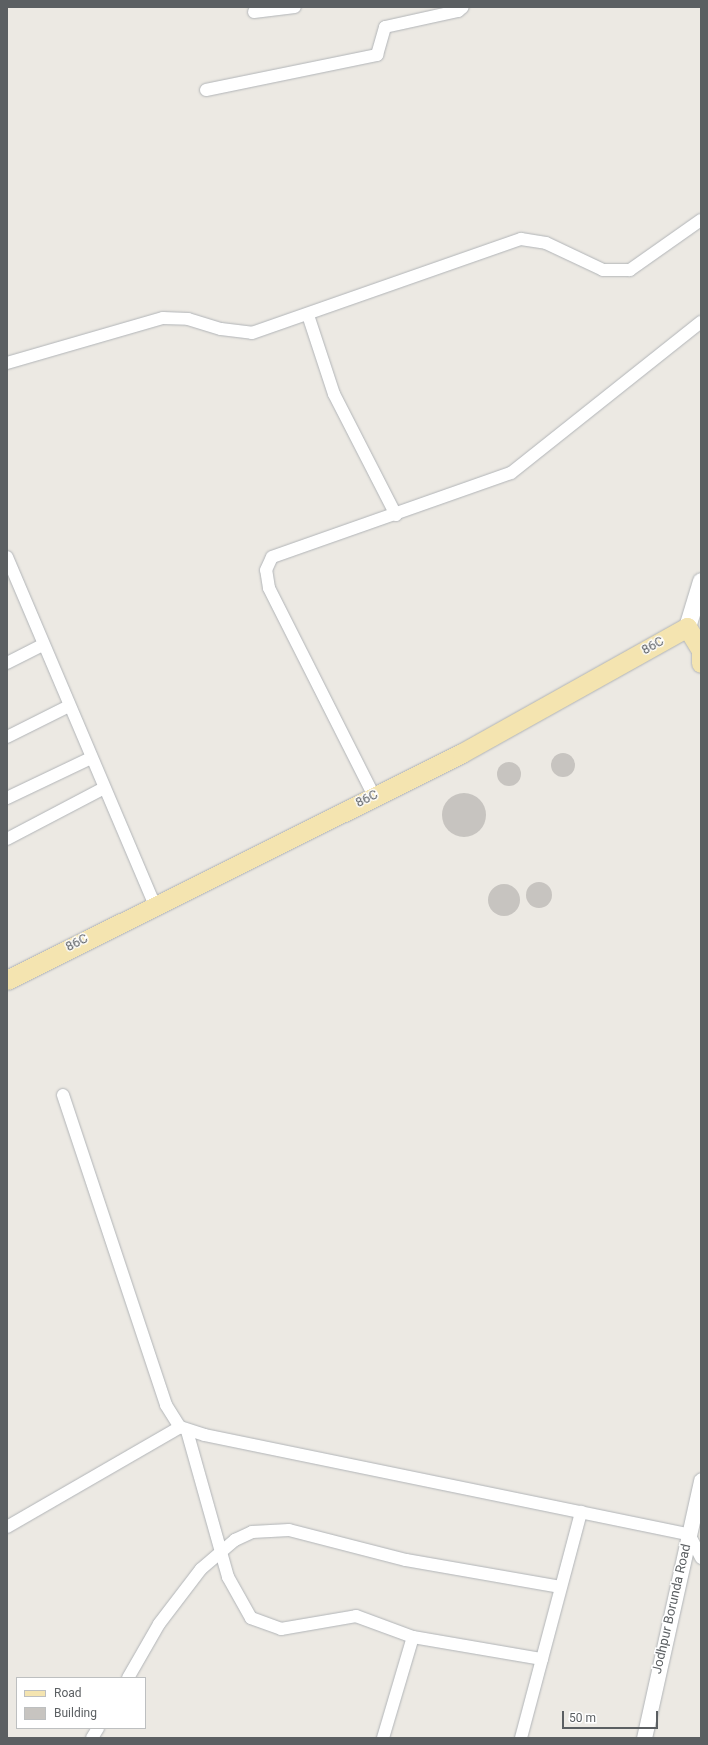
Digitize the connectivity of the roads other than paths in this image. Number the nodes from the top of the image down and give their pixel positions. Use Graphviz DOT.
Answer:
graph roads {
  1 [pos="296,7"];
  2 [pos="463,7"];
  3 [pos="254,12"];
  4 [pos="206,90"];
  5 [pos="701,220"];
  6 [pos="308,315"];
  7 [pos="701,322"];
  8 [pos="7,363"];
  9 [pos="396,515"];
  10 [pos="7,557"];
  11 [pos="11,580"];
  12 [pos="701,581"];
  13 [pos="687,627"];
  14 [pos="42,645"];
  15 [pos="7,663"];
  16 [pos="701,663"];
  17 [pos="69,706"];
  18 [pos="7,737"];
  19 [pos="91,758"];
  20 [pos="104,788"];
  21 [pos="374,796"];
  22 [pos="7,798"];
  23 [pos="7,839"];
  24 [pos="154,904"];
  25 [pos="7,980"];
  26 [pos="63,1095"];
  27 [pos="184,1429"];
  28 [pos="701,1480"];
  29 [pos="581,1512"];
  30 [pos="7,1527"];
  31 [pos="689,1534"];
  32 [pos="221,1551"];
  33 [pos="701,1558"];
  34 [pos="561,1587"];
  35 [pos="413,1637"];
  36 [pos="542,1659"];
  37 [pos="129,1677"];
  38 [pos="97,1729"];
  39 [pos="92,1738"];
  40 [pos="382,1738"];
  41 [pos="521,1738"];
  42 [pos="644,1738"];
  1 -- 3 [label="street"];
  2 -- 4 [label="street"];
  5 -- 6 [label="street"];
  6 -- 8 [label="street"];
  6 -- 9 [label="street"];
  7 -- 9 [label="street"];
  9 -- 21 [label="street"];
  10 -- 11 [label="street"];
  11 -- 14 [label="street"];
  12 -- 13 [label="main road"];
  13 -- 16 [label="main road"];
  13 -- 21 [label="main road, 86C"];
  14 -- 15 [label="street"];
  14 -- 17 [label="street"];
  17 -- 18 [label="street"];
  17 -- 19 [label="street"];
  19 -- 20 [label="street"];
  19 -- 22 [label="street"];
  20 -- 23 [label="street"];
  20 -- 24 [label="street"];
  21 -- 24 [label="main road, 86C"];
  24 -- 25 [label="main road, 86C"];
  26 -- 27 [label="street"];
  27 -- 29 [label="street"];
  27 -- 30 [label="street"];
  27 -- 32 [label="street"];
  28 -- 31 [label="street, Jodhpur Borunda Road"];
  29 -- 31 [label="street"];
  29 -- 34 [label="street"];
  31 -- 33 [label="street"];
  31 -- 42 [label="street, Jodhpur Borunda Road"];
  32 -- 34 [label="street"];
  32 -- 35 [label="street"];
  32 -- 37 [label="street"];
  34 -- 36 [label="street"];
  35 -- 36 [label="street"];
  35 -- 40 [label="street"];
  36 -- 41 [label="street"];
  38 -- 39 [label="street"];
}
